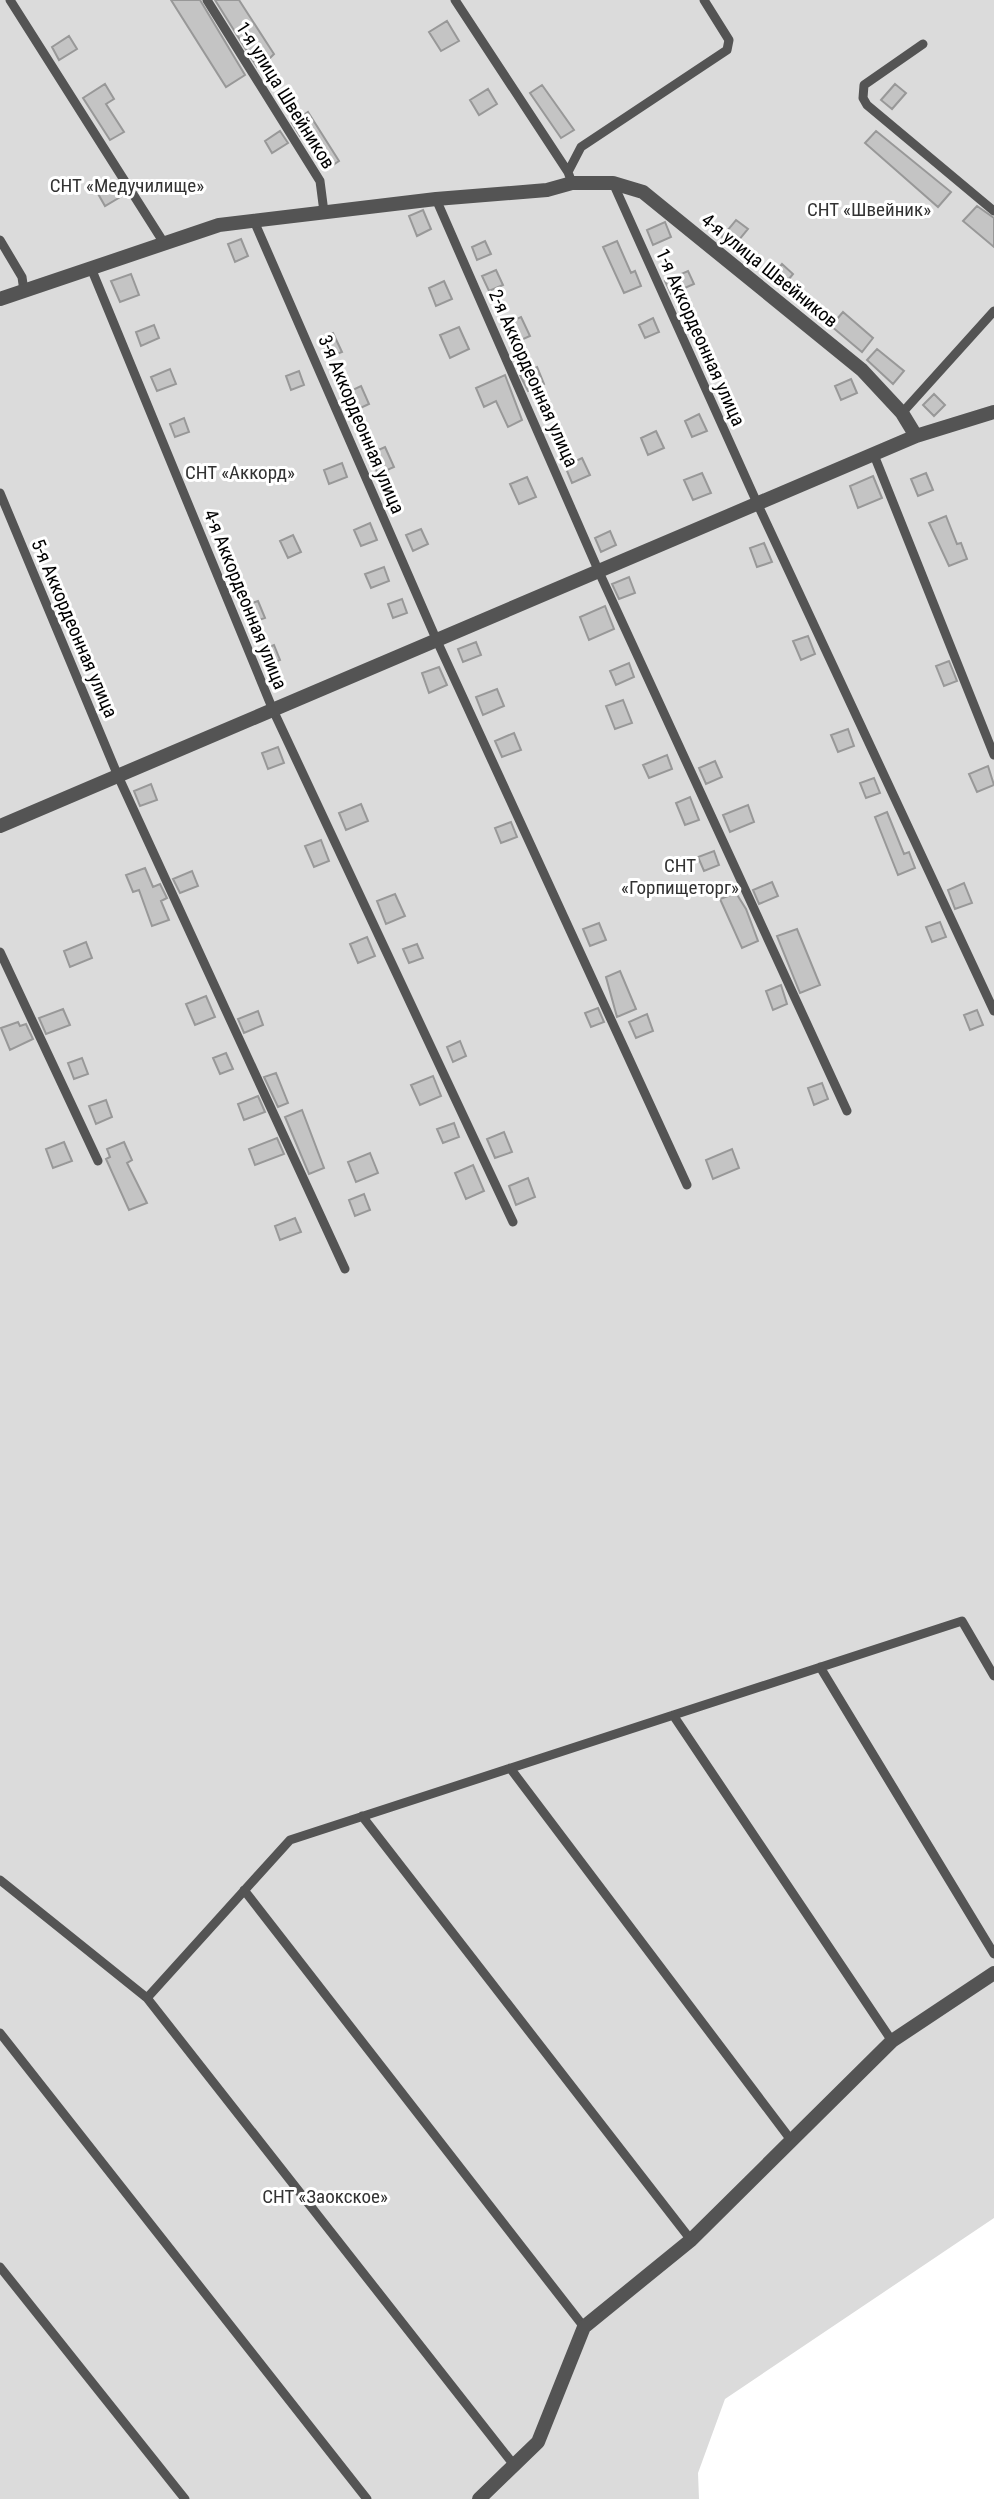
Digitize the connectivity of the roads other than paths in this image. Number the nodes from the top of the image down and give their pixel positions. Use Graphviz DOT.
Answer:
graph roads {
  1 [pos="10,0"];
  2 [pos="207,0"];
  3 [pos="455,0"];
  4 [pos="704,0"];
  5 [pos="923,44"];
  6 [pos="570,177"];
  7 [pos="613,183"];
  8 [pos="436,199"];
  9 [pos="994,211"];
  10 [pos="324,212"];
  11 [pos="254,220"];
  12 [pos="0,240"];
  13 [pos="164,243"];
  14 [pos="92,268"];
  15 [pos="24,291"];
  16 [pos="0,299"];
  17 [pos="994,311"];
  18 [pos="994,412"];
  19 [pos="902,413"];
  20 [pos="916,436"];
  21 [pos="874,455"];
  22 [pos="0,493"];
  23 [pos="758,505"];
  24 [pos="599,572"];
  25 [pos="437,641"];
  26 [pos="273,710"];
  27 [pos="994,755"];
  28 [pos="118,776"];
  29 [pos="0,826"];
  30 [pos="0,951"];
  31 [pos="994,1011"];
  32 [pos="846,1111"];
  33 [pos="98,1161"];
  34 [pos="687,1185"];
  35 [pos="513,1222"];
  36 [pos="345,1269"];
  37 [pos="820,1667"];
  38 [pos="994,1676"];
  39 [pos="673,1715"];
  40 [pos="510,1768"];
  41 [pos="362,1816"];
  42 [pos="0,1880"];
  43 [pos="244,1891"];
  44 [pos="994,1954"];
  45 [pos="994,1973"];
  46 [pos="147,1998"];
  47 [pos="0,2033"];
  48 [pos="891,2041"];
  49 [pos="791,2140"];
  50 [pos="691,2240"];
  51 [pos="0,2267"];
  52 [pos="584,2327"];
  53 [pos="514,2465"];
  54 [pos="185,2499"];
  55 [pos="367,2499"];
  56 [pos="479,2499"];
  1 -- 13 [label="lane"];
  2 -- 10 [label="lane, 1-я улица Швейников"];
  3 -- 6 [label="lane"];
  4 -- 6 [label="lane"];
  5 -- 9 [label="lane"];
  6 -- 7 [label="street, 4-я улица Швейников"];
  6 -- 8 [label="street, 4-я улица Швейников"];
  7 -- 19 [label="street, 4-я улица Швейников"];
  7 -- 23 [label="lane, 1-я Аккордеонная улица"];
  8 -- 10 [label="street, 4-я улица Швейников"];
  8 -- 24 [label="lane, 2-я Аккордеонная улица"];
  10 -- 11 [label="street, 4-я улица Швейников"];
  11 -- 13 [label="street, 4-я улица Швейников"];
  11 -- 25 [label="lane, 3-я Аккордеонная улица"];
  12 -- 15 [label="lane"];
  13 -- 14 [label="street, 4-я улица Швейников"];
  14 -- 15 [label="street, 4-я улица Швейников"];
  14 -- 26 [label="lane, 4-я Аккордеонная улица"];
  15 -- 16 [label="street, 4-я улица Швейников"];
  17 -- 19 [label="lane"];
  18 -- 20 [label="street"];
  19 -- 20 [label="street, 4-я улица Швейников"];
  20 -- 21 [label="street"];
  21 -- 23 [label="street"];
  21 -- 27 [label="lane"];
  22 -- 28 [label="lane, 5-я Аккордеонная улица"];
  23 -- 24 [label="street"];
  23 -- 31 [label="lane, 1-я Аккордеонная улица"];
  24 -- 25 [label="street"];
  24 -- 32 [label="lane, 2-я Аккордеонная улица"];
  25 -- 26 [label="street"];
  25 -- 34 [label="lane, 3-я Аккордеонная улица"];
  26 -- 28 [label="street"];
  26 -- 35 [label="lane, 4-я Аккордеонная улица"];
  28 -- 29 [label="street"];
  28 -- 36 [label="lane, 5-я Аккордеонная улица"];
  30 -- 33 [label="lane"];
  37 -- 38 [label="lane"];
  37 -- 39 [label="lane"];
  37 -- 44 [label="lane"];
  39 -- 40 [label="lane"];
  39 -- 48 [label="lane"];
  40 -- 41 [label="lane"];
  40 -- 49 [label="lane"];
  41 -- 43 [label="lane"];
  41 -- 50 [label="lane"];
  42 -- 46 [label="lane"];
  43 -- 46 [label="lane"];
  43 -- 52 [label="lane"];
  45 -- 48 [label="street"];
  46 -- 53 [label="lane"];
  47 -- 55 [label="lane"];
  48 -- 49 [label="street"];
  49 -- 50 [label="street"];
  50 -- 52 [label="street"];
  51 -- 54 [label="lane"];
  52 -- 53 [label="street"];
  53 -- 56 [label="street"];
}
